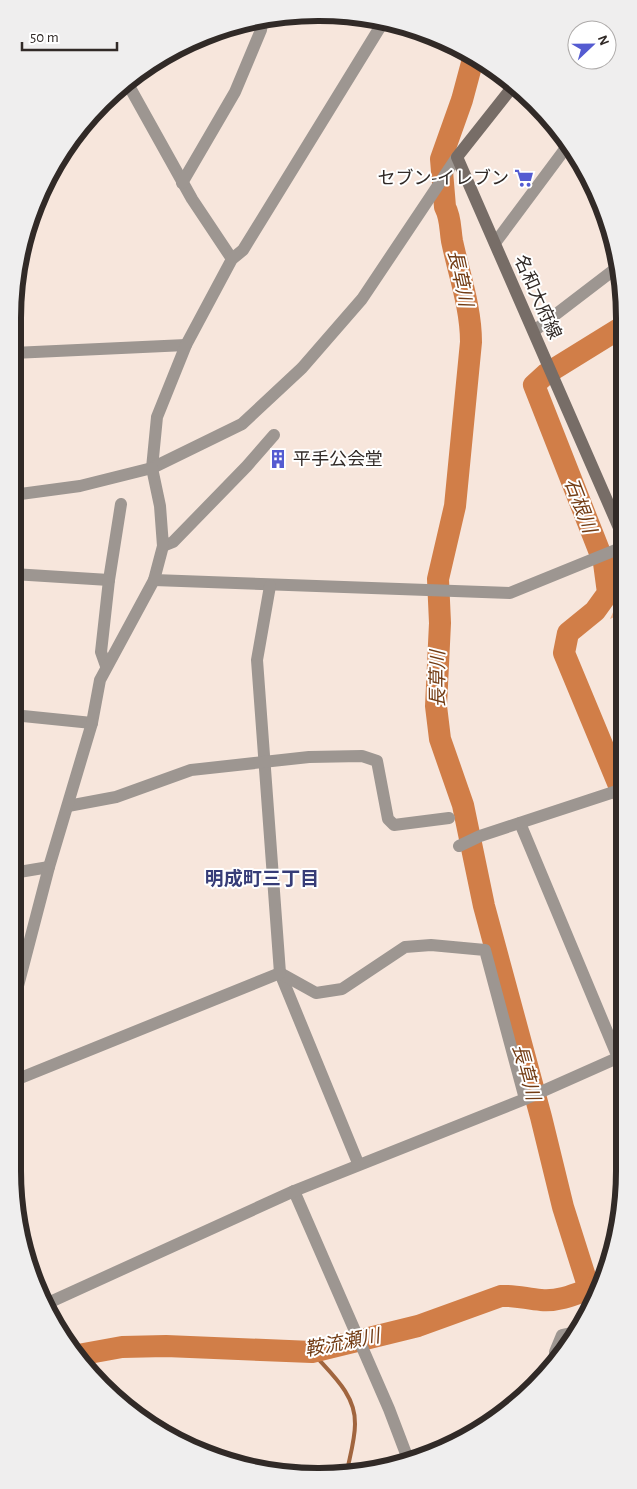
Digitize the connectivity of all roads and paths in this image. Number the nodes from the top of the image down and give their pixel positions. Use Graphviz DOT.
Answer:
graph roads {
  1 [pos="261,27"];
  2 [pos="380,28"];
  3 [pos="131,89"];
  4 [pos="509,91"];
  5 [pos="564,150"];
  6 [pos="454,162"];
  7 [pos="182,183"];
  8 [pos="495,243"];
  9 [pos="232,259"];
  10 [pos="612,271"];
  11 [pos="534,331"];
  12 [pos="186,345"];
  13 [pos="21,353"];
  14 [pos="274,435"];
  15 [pos="152,468"];
  16 [pos="21,494"];
  17 [pos="121,504"];
  18 [pos="616,521"];
  19 [pos="164,546"];
  20 [pos="616,549"];
  21 [pos="21,575"];
  22 [pos="109,580"];
  23 [pos="154,580"];
  24 [pos="270,586"];
  25 [pos="106,666"];
  26 [pos="21,717"];
  27 [pos="92,723"];
  28 [pos="266,763"];
  29 [pos="616,791"];
  30 [pos="68,806"];
  31 [pos="448,818"];
  32 [pos="520,823"];
  33 [pos="459,846"];
  34 [pos="49,867"];
  35 [pos="21,871"];
  36 [pos="21,971"];
  37 [pos="280,973"];
  38 [pos="616,1044"];
  39 [pos="616,1058"];
  40 [pos="21,1077"];
  41 [pos="525,1099"];
  42 [pos="358,1163"];
  43 [pos="294,1191"];
  44 [pos="52,1301"];
  45 [pos="567,1334"];
  46 [pos="557,1347"];
  47 [pos="406,1455"];
  1 -- 7 [label="street"];
  2 -- 9 [label="street"];
  3 -- 7 [label="street"];
  4 -- 6 [label="main road"];
  5 -- 8 [label="street"];
  6 -- 8 [label="main road, 名和大府線"];
  6 -- 15 [label="street"];
  7 -- 9 [label="street"];
  8 -- 11 [label="main road, 名和大府線"];
  9 -- 12 [label="street"];
  10 -- 11 [label="street"];
  11 -- 18 [label="main road, 名和大府線"];
  12 -- 13 [label="street"];
  12 -- 15 [label="street"];
  14 -- 19 [label="street"];
  15 -- 16 [label="street"];
  15 -- 19 [label="street"];
  17 -- 22 [label="street"];
  19 -- 23 [label="street"];
  20 -- 24 [label="street"];
  21 -- 22 [label="street"];
  22 -- 25 [label="street"];
  23 -- 24 [label="street"];
  23 -- 25 [label="street"];
  24 -- 28 [label="street"];
  25 -- 27 [label="street"];
  26 -- 27 [label="street"];
  27 -- 30 [label="street"];
  28 -- 30 [label="street"];
  28 -- 31 [label="street"];
  28 -- 37 [label="street"];
  29 -- 32 [label="street"];
  30 -- 34 [label="street"];
  32 -- 33 [label="street"];
  32 -- 38 [label="street"];
  34 -- 35 [label="street"];
  34 -- 36 [label="street"];
  37 -- 40 [label="street"];
  37 -- 41 [label="street"];
  37 -- 42 [label="street"];
  39 -- 41 [label="street"];
  41 -- 42 [label="street"];
  42 -- 43 [label="street"];
  43 -- 44 [label="street"];
  43 -- 47 [label="street"];
  45 -- 46 [label="street"];
}
